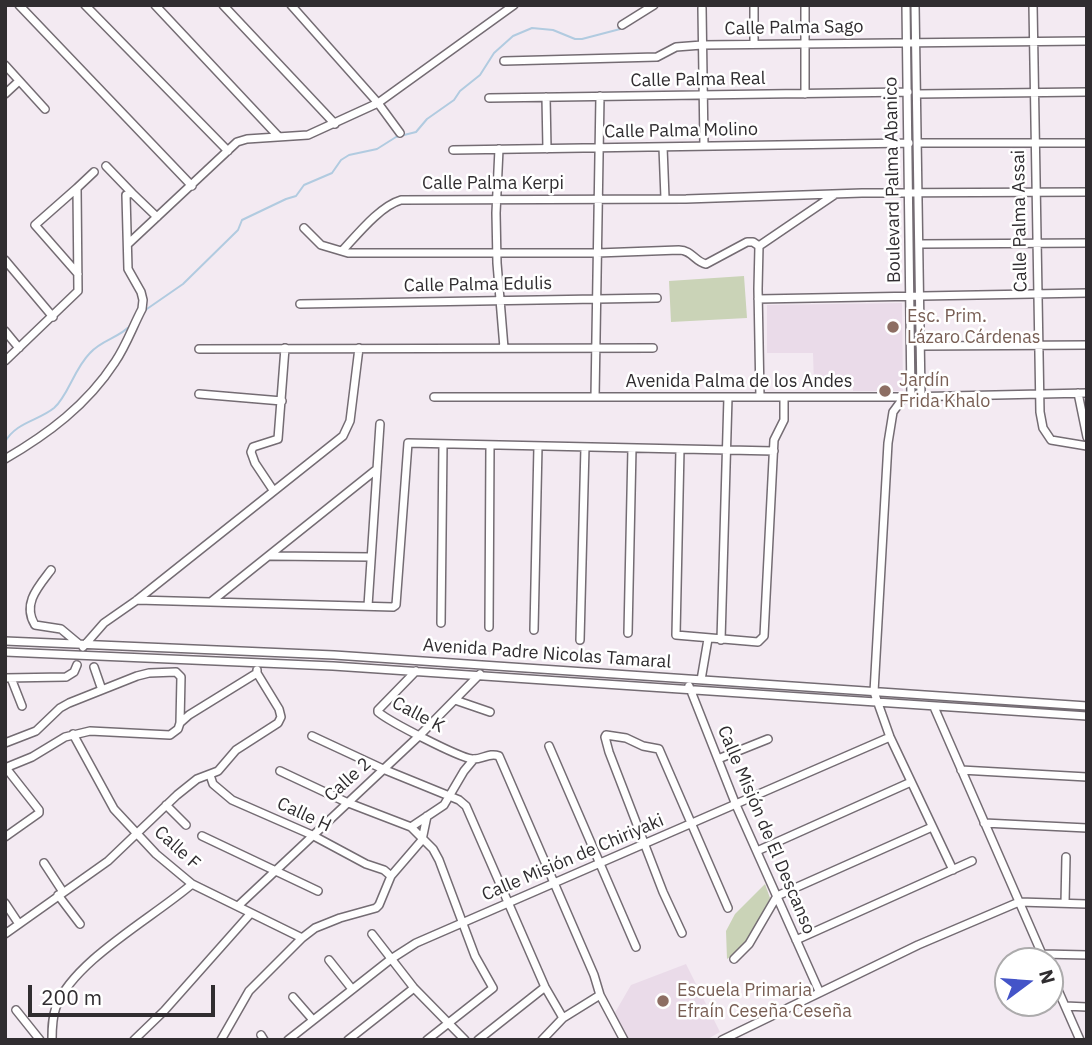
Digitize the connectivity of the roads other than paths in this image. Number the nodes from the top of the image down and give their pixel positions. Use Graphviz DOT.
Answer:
graph roads {
  1 [pos="19,5"];
  2 [pos="85,5"];
  3 [pos="155,5"];
  4 [pos="223,5"];
  5 [pos="291,5"];
  6 [pos="514,5"];
  7 [pos="754,5"];
  8 [pos="805,5"];
  9 [pos="906,5"];
  10 [pos="915,5"];
  11 [pos="1033,5"];
  12 [pos="650,6"];
  13 [pos="702,8"];
  14 [pos="622,25"];
  15 [pos="1087,41"];
  16 [pos="911,42"];
  17 [pos="1034,42"];
  18 [pos="805,43"];
  19 [pos="754,44"];
  20 [pos="702,46"];
  21 [pos="504,61"];
  22 [pos="5,65"];
  23 [pos="19,81"];
  24 [pos="908,92"];
  25 [pos="1034,92"];
  26 [pos="1087,92"];
  27 [pos="5,94"];
  28 [pos="805,94"];
  29 [pos="917,94"];
  30 [pos="600,96"];
  31 [pos="547,97"];
  32 [pos="702,97"];
  33 [pos="489,98"];
  34 [pos="378,103"];
  35 [pos="45,109"];
  36 [pos="335,124"];
  37 [pos="400,133"];
  38 [pos="278,136"];
  39 [pos="1087,142"];
  40 [pos="909,143"];
  41 [pos="918,143"];
  42 [pos="1035,143"];
  43 [pos="704,146"];
  44 [pos="663,147"];
  45 [pos="599,148"];
  46 [pos="499,149"];
  47 [pos="547,149"];
  48 [pos="453,150"];
  49 [pos="228,151"];
  50 [pos="106,166"];
  51 [pos="94,172"];
  52 [pos="192,186"];
  53 [pos="77,188"];
  54 [pos="1087,192"];
  55 [pos="132,193"];
  56 [pos="1036,193"];
  57 [pos="836,194"];
  58 [pos="910,194"];
  59 [pos="919,194"];
  60 [pos="665,198"];
  61 [pos="598,199"];
  62 [pos="497,200"];
  63 [pos="157,217"];
  64 [pos="304,228"];
  65 [pos="1087,243"];
  66 [pos="128,244"];
  67 [pos="920,244"];
  68 [pos="1036,244"];
  69 [pos="759,246"];
  70 [pos="342,251"];
  71 [pos="497,253"];
  72 [pos="597,253"];
  73 [pos="5,260"];
  74 [pos="78,274"];
  75 [pos="1087,293"];
  76 [pos="1037,294"];
  77 [pos="915,295"];
  78 [pos="597,298"];
  79 [pos="657,298"];
  80 [pos="758,299"];
  81 [pos="502,301"];
  82 [pos="299,304"];
  83 [pos="53,317"];
  84 [pos="5,331"];
  85 [pos="1038,345"];
  86 [pos="1087,345"];
  87 [pos="920,346"];
  88 [pos="19,348"];
  89 [pos="285,348"];
  90 [pos="359,348"];
  91 [pos="504,348"];
  92 [pos="596,348"];
  93 [pos="653,348"];
  94 [pos="200,349"];
  95 [pos="5,361"];
  96 [pos="200,394"];
  97 [pos="1038,394"];
  98 [pos="1084,395"];
  99 [pos="920,396"];
  100 [pos="433,397"];
  101 [pos="595,397"];
  102 [pos="728,397"];
  103 [pos="760,397"];
  104 [pos="784,397"];
  105 [pos="908,397"];
  106 [pos="282,401"];
  107 [pos="380,424"];
  108 [pos="1087,437"];
  109 [pos="443,444"];
  110 [pos="490,445"];
  111 [pos="538,446"];
  112 [pos="1087,446"];
  113 [pos="585,447"];
  114 [pos="632,448"];
  115 [pos="680,449"];
  116 [pos="726,450"];
  117 [pos="774,451"];
  118 [pos="5,458"];
  119 [pos="377,469"];
  120 [pos="273,490"];
  121 [pos="270,556"];
  122 [pos="371,557"];
  123 [pos="51,570"];
  124 [pos="137,600"];
  125 [pos="212,602"];
  126 [pos="368,606"];
  127 [pos="441,623"];
  128 [pos="489,627"];
  129 [pos="534,630"];
  130 [pos="628,633"];
  131 [pos="708,639"];
  132 [pos="580,640"];
  133 [pos="721,640"];
  134 [pos="5,641"];
  135 [pos="82,645"];
  136 [pos="5,652"];
  137 [pos="83,655"];
  138 [pos="257,663"];
  139 [pos="77,665"];
  140 [pos="488,665"];
  141 [pos="94,667"];
  142 [pos="416,671"];
  143 [pos="257,673"];
  144 [pos="479,675"];
  145 [pos="8,678"];
  146 [pos="690,680"];
  147 [pos="701,680"];
  148 [pos="102,690"];
  149 [pos="689,690"];
  150 [pos="874,692"];
  151 [pos="455,700"];
  152 [pos="876,702"];
  153 [pos="22,706"];
  154 [pos="1087,706"];
  155 [pos="934,707"];
  156 [pos="490,712"];
  157 [pos="1087,716"];
  158 [pos="180,723"];
  159 [pos="74,734"];
  160 [pos="420,735"];
  161 [pos="312,736"];
  162 [pos="890,737"];
  163 [pos="768,739"];
  164 [pos="5,743"];
  165 [pos="549,746"];
  166 [pos="474,759"];
  167 [pos="718,759"];
  168 [pos="5,768"];
  169 [pos="383,769"];
  170 [pos="961,770"];
  171 [pos="281,771"];
  172 [pos="210,775"];
  173 [pos="1087,777"];
  174 [pos="911,782"];
  175 [pos="450,796"];
  176 [pos="346,802"];
  177 [pos="166,805"];
  178 [pos="736,805"];
  179 [pos="427,816"];
  180 [pos="984,823"];
  181 [pos="691,824"];
  182 [pos="186,825"];
  183 [pos="411,827"];
  184 [pos="932,827"];
  185 [pos="1087,828"];
  186 [pos="137,833"];
  187 [pos="312,835"];
  188 [pos="202,836"];
  189 [pos="5,837"];
  190 [pos="422,840"];
  191 [pos="645,845"];
  192 [pos="757,851"];
  193 [pos="1066,857"];
  194 [pos="972,861"];
  195 [pos="44,863"];
  196 [pos="600,863"];
  197 [pos="275,870"];
  198 [pos="953,870"];
  199 [pos="391,876"];
  200 [pos="192,884"];
  201 [pos="553,884"];
  202 [pos="318,891"];
  203 [pos="60,894"];
  204 [pos="777,896"];
  205 [pos="1019,902"];
  206 [pos="5,903"];
  207 [pos="507,903"];
  208 [pos="1065,903"];
  209 [pos="1087,904"];
  210 [pos="238,906"];
  211 [pos="728,908"];
  212 [pos="251,913"];
  213 [pos="461,923"];
  214 [pos="19,924"];
  215 [pos="80,924"];
  216 [pos="682,933"];
  217 [pos="5,934"];
  218 [pos="372,934"];
  219 [pos="303,938"];
  220 [pos="796,940"];
  221 [pos="636,947"];
  222 [pos="1039,947"];
  223 [pos="1087,956"];
  224 [pos="1064,957"];
  225 [pos="734,959"];
  226 [pos="329,960"];
  227 [pos="391,960"];
  228 [pos="545,987"];
  229 [pos="414,988"];
  230 [pos="352,989"];
  231 [pos="819,991"];
  232 [pos="600,995"];
  233 [pos="293,997"];
  234 [pos="1065,1006"];
  235 [pos="1087,1007"];
  236 [pos="16,1010"];
  237 [pos="563,1018"];
  238 [pos="313,1020"];
  239 [pos="447,1024"];
  240 [pos="621,1039"];
  241 [pos="40,1040"];
  242 [pos="52,1040"];
  243 [pos="134,1040"];
  244 [pos="221,1040"];
  245 [pos="288,1040"];
  246 [pos="348,1040"];
  247 [pos="427,1040"];
  248 [pos="465,1040"];
  249 [pos="478,1040"];
  250 [pos="542,1040"];
  251 [pos="722,1040"];
  252 [pos="1080,1040"];
  1 -- 52 [label="street"];
  2 -- 49 [label="street"];
  3 -- 38 [label="street"];
  4 -- 36 [label="street"];
  5 -- 34 [label="street"];
  6 -- 34 [label="street"];
  7 -- 19 [label="street"];
  8 -- 18 [label="street"];
  9 -- 16 [label="street, Boulevard Palma Abanico"];
  10 -- 16 [label="street, Boulevard Palma Abanico"];
  11 -- 17 [label="street, Calle Palma Assai"];
  12 -- 14 [label="street"];
  13 -- 20 [label="street"];
  15 -- 17 [label="street, Calle Palma Sago"];
  16 -- 17 [label="street, Calle Palma Sago"];
  16 -- 18 [label="street, Calle Palma Sago"];
  16 -- 24 [label="street, Boulevard Palma Abanico"];
  16 -- 29 [label="street, Boulevard Palma Abanico"];
  17 -- 25 [label="street, Calle Palma Assai"];
  18 -- 19 [label="street, Calle Palma Sago"];
  18 -- 28 [label="street"];
  19 -- 20 [label="street, Calle Palma Sago"];
  20 -- 21 [label="street, Calle Palma Sago"];
  20 -- 32 [label="street"];
  22 -- 23 [label="street"];
  23 -- 27 [label="street"];
  23 -- 35 [label="street"];
  24 -- 28 [label="street, Calle Palma Real"];
  24 -- 40 [label="street, Boulevard Palma Abanico"];
  25 -- 26 [label="street"];
  25 -- 29 [label="street"];
  25 -- 42 [label="street, Calle Palma Assai"];
  28 -- 32 [label="street, Calle Palma Real"];
  29 -- 41 [label="street, Boulevard Palma Abanico"];
  30 -- 31 [label="street, Calle Palma Real"];
  30 -- 32 [label="street, Calle Palma Real"];
  30 -- 45 [label="street"];
  31 -- 33 [label="street, Calle Palma Real"];
  31 -- 47 [label="street"];
  32 -- 43 [label="street"];
  34 -- 36 [label="street"];
  34 -- 37 [label="street"];
  36 -- 38 [label="street"];
  38 -- 49 [label="street"];
  39 -- 42 [label="street"];
  40 -- 43 [label="street, Calle Palma Molino"];
  40 -- 58 [label="street, Boulevard Palma Abanico"];
  41 -- 42 [label="street"];
  41 -- 59 [label="street, Boulevard Palma Abanico"];
  42 -- 56 [label="street, Calle Palma Assai"];
  43 -- 44 [label="street, Calle Palma Molino"];
  44 -- 45 [label="street, Calle Palma Molino"];
  44 -- 60 [label="street"];
  45 -- 47 [label="street, Calle Palma Molino"];
  45 -- 61 [label="street"];
  46 -- 47 [label="street, Calle Palma Molino"];
  46 -- 48 [label="street, Calle Palma Molino"];
  46 -- 62 [label="street"];
  49 -- 52 [label="street"];
  50 -- 55 [label="street"];
  51 -- 53 [label="street"];
  52 -- 63 [label="street"];
  53 -- 74 [label="street"];
  53 -- 74 [label="street"];
  54 -- 56 [label="street"];
  55 -- 63 [label="street"];
  55 -- 66 [label="street"];
  56 -- 59 [label="street"];
  56 -- 68 [label="street, Calle Palma Assai"];
  57 -- 58 [label="street, Calle Palma Kerpi"];
  57 -- 60 [label="street, Calle Palma Kerpi"];
  57 -- 69 [label="street"];
  58 -- 59 [label="street, Calle Palma Kerpi"];
  58 -- 77 [label="street, Boulevard Palma Abanico"];
  59 -- 67 [label="street, Boulevard Palma Abanico"];
  60 -- 61 [label="street, Calle Palma Kerpi"];
  61 -- 62 [label="street, Calle Palma Kerpi"];
  61 -- 72 [label="street"];
  62 -- 70 [label="street, Calle Palma Kerpi"];
  62 -- 71 [label="street"];
  63 -- 66 [label="street"];
  64 -- 70 [label="street"];
  65 -- 68 [label="street"];
  66 -- 118 [label="street"];
  67 -- 68 [label="street"];
  67 -- 77 [label="street, Boulevard Palma Abanico"];
  68 -- 76 [label="street, Calle Palma Assai"];
  69 -- 72 [label="street"];
  69 -- 80 [label="street"];
  70 -- 71 [label="street"];
  71 -- 72 [label="street"];
  71 -- 81 [label="street"];
  72 -- 78 [label="street"];
  73 -- 83 [label="street"];
  74 -- 83 [label="street"];
  75 -- 76 [label="street"];
  76 -- 77 [label="street"];
  76 -- 85 [label="street, Calle Palma Assai"];
  77 -- 80 [label="street"];
  77 -- 87 [label="street, Boulevard Palma Abanico"];
  77 -- 105 [label="street, Boulevard Palma Abanico"];
  78 -- 79 [label="street, Calle Palma Edulis"];
  78 -- 81 [label="street, Calle Palma Edulis"];
  78 -- 92 [label="street"];
  80 -- 103 [label="street"];
  81 -- 82 [label="street, Calle Palma Edulis"];
  81 -- 91 [label="street"];
  83 -- 88 [label="street"];
  84 -- 88 [label="street"];
  85 -- 86 [label="street"];
  85 -- 87 [label="street"];
  85 -- 97 [label="street, Calle Palma Assai"];
  87 -- 99 [label="street, Boulevard Palma Abanico"];
  88 -- 95 [label="street"];
  89 -- 90 [label="street"];
  89 -- 94 [label="street"];
  89 -- 106 [label="street"];
  90 -- 91 [label="street"];
  90 -- 120 [label="street"];
  91 -- 92 [label="street"];
  92 -- 93 [label="street"];
  92 -- 101 [label="street"];
  96 -- 106 [label="street"];
  97 -- 98 [label="street, Avenida Palma de los Andes"];
  97 -- 99 [label="street, Avenida Palma de los Andes"];
  97 -- 112 [label="street, Calle Palma Assai"];
  98 -- 108 [label="street"];
  99 -- 105 [label="street, Avenida Palma de los Andes"];
  100 -- 101 [label="street, Avenida Palma de los Andes"];
  101 -- 102 [label="street, Avenida Palma de los Andes"];
  102 -- 103 [label="street, Avenida Palma de los Andes"];
  102 -- 116 [label="street"];
  103 -- 104 [label="street, Avenida Palma de los Andes"];
  104 -- 105 [label="street, Avenida Palma de los Andes"];
  104 -- 117 [label="street"];
  105 -- 150 [label="street, Boulevard Palma Abanico"];
  106 -- 120 [label="street"];
  107 -- 119 [label="street"];
  109 -- 110 [label="street"];
  109 -- 126 [label="street"];
  109 -- 127 [label="street"];
  110 -- 111 [label="street"];
  110 -- 128 [label="street"];
  111 -- 113 [label="street"];
  111 -- 129 [label="street"];
  113 -- 114 [label="street"];
  113 -- 132 [label="street"];
  114 -- 115 [label="street"];
  114 -- 130 [label="street"];
  115 -- 116 [label="street"];
  115 -- 131 [label="street"];
  116 -- 117 [label="street"];
  116 -- 133 [label="street"];
  117 -- 133 [label="street"];
  119 -- 121 [label="street"];
  119 -- 122 [label="street"];
  120 -- 124 [label="street"];
  121 -- 122 [label="street"];
  121 -- 125 [label="street"];
  122 -- 126 [label="street"];
  123 -- 135 [label="street"];
  124 -- 125 [label="street"];
  124 -- 135 [label="street"];
  125 -- 126 [label="street"];
  131 -- 133 [label="street"];
  131 -- 147 [label="street"];
  134 -- 135 [label="street, Avenida Padre Nicolas Tamaral"];
  135 -- 137 [label="street"];
  135 -- 140 [label="street, Avenida Padre Nicolas Tamaral"];
  136 -- 137 [label="street, Avenida Padre Nicolas Tamaral"];
  137 -- 138 [label="street, Avenida Padre Nicolas Tamaral"];
  138 -- 142 [label="street, Avenida Padre Nicolas Tamaral"];
  138 -- 143 [label="street"];
  139 -- 145 [label="street"];
  140 -- 144 [label="street, Calle 2"];
  140 -- 146 [label="street, Avenida Padre Nicolas Tamaral"];
  141 -- 148 [label="street"];
  142 -- 144 [label="street, Avenida Padre Nicolas Tamaral"];
  142 -- 160 [label="street, Calle K"];
  143 -- 158 [label="street"];
  143 -- 172 [label="street"];
  144 -- 149 [label="street, Avenida Padre Nicolas Tamaral"];
  144 -- 151 [label="street, Calle 2"];
  145 -- 153 [label="street"];
  146 -- 147 [label="street, Avenida Padre Nicolas Tamaral"];
  146 -- 149 [label="street, Calle Misión de El Descanso"];
  147 -- 150 [label="street, Avenida Padre Nicolas Tamaral"];
  148 -- 158 [label="street"];
  148 -- 164 [label="street"];
  149 -- 152 [label="street, Avenida Padre Nicolas Tamaral"];
  149 -- 167 [label="street, Calle Misión de El Descanso"];
  150 -- 152 [label="street, Boulevard Palma Abanico"];
  150 -- 154 [label="street, Avenida Padre Nicolas Tamaral"];
  151 -- 156 [label="street"];
  151 -- 160 [label="street, Calle 2"];
  152 -- 155 [label="street, Avenida Padre Nicolas Tamaral"];
  152 -- 162 [label="street, Boulevard Palma Abanico"];
  155 -- 157 [label="street, Avenida Padre Nicolas Tamaral"];
  155 -- 170 [label="street"];
  158 -- 159 [label="street"];
  159 -- 168 [label="street"];
  159 -- 186 [label="street, Calle F"];
  160 -- 166 [label="street, Calle K"];
  160 -- 169 [label="street, Calle 2"];
  161 -- 169 [label="street"];
  162 -- 174 [label="street, Boulevard Palma Abanico"];
  162 -- 178 [label="street, Calle Misión de Chiriyaki"];
  163 -- 167 [label="street"];
  165 -- 196 [label="street"];
  166 -- 175 [label="street"];
  166 -- 201 [label="street"];
  167 -- 178 [label="street, Calle Misión de El Descanso"];
  168 -- 189 [label="street"];
  169 -- 175 [label="street"];
  169 -- 176 [label="street, Calle 2"];
  170 -- 173 [label="street"];
  170 -- 180 [label="street"];
  171 -- 176 [label="street"];
  172 -- 177 [label="street"];
  172 -- 187 [label="street, Calle H"];
  174 -- 184 [label="street, Boulevard Palma Abanico"];
  174 -- 192 [label="street"];
  175 -- 179 [label="street"];
  175 -- 207 [label="street"];
  176 -- 183 [label="street"];
  176 -- 187 [label="street, Calle 2"];
  177 -- 182 [label="street"];
  177 -- 186 [label="street"];
  178 -- 181 [label="street, Calle Misión de Chiriyaki"];
  178 -- 192 [label="street, Calle Misión de El Descanso"];
  179 -- 183 [label="street"];
  179 -- 190 [label="street"];
  180 -- 185 [label="street"];
  180 -- 205 [label="street"];
  181 -- 191 [label="street, Calle Misión de Chiriyaki"];
  181 -- 191 [label="street"];
  181 -- 211 [label="street"];
  183 -- 190 [label="street"];
  184 -- 198 [label="street, Boulevard Palma Abanico"];
  184 -- 204 [label="street"];
  186 -- 200 [label="street, Calle F"];
  186 -- 203 [label="street"];
  187 -- 197 [label="street, Calle 2"];
  187 -- 199 [label="street, Calle H"];
  188 -- 197 [label="street"];
  190 -- 199 [label="street"];
  190 -- 213 [label="street"];
  191 -- 196 [label="street, Calle Misión de Chiriyaki"];
  191 -- 216 [label="street"];
  192 -- 204 [label="street, Calle Misión de El Descanso"];
  193 -- 208 [label="street"];
  194 -- 198 [label="street"];
  195 -- 203 [label="street"];
  196 -- 201 [label="street, Calle Misión de Chiriyaki"];
  196 -- 221 [label="street"];
  197 -- 202 [label="street"];
  197 -- 210 [label="street, Calle 2"];
  198 -- 220 [label="street"];
  199 -- 219 [label="street"];
  200 -- 210 [label="street, Calle F"];
  200 -- 242 [label="street"];
  201 -- 207 [label="street, Calle Misión de Chiriyaki"];
  201 -- 232 [label="street"];
  203 -- 214 [label="street"];
  203 -- 215 [label="street"];
  204 -- 220 [label="street, Calle Misión de El Descanso"];
  204 -- 225 [label="street"];
  205 -- 208 [label="street"];
  205 -- 222 [label="street"];
  205 -- 231 [label="street"];
  206 -- 214 [label="street"];
  207 -- 213 [label="street, Calle Misión de Chiriyaki"];
  207 -- 228 [label="street"];
  208 -- 209 [label="street"];
  210 -- 212 [label="street, Calle F"];
  212 -- 219 [label="street, Calle F"];
  212 -- 243 [label="street"];
  213 -- 227 [label="street, Calle Misión de Chiriyaki"];
  213 -- 239 [label="street"];
  214 -- 217 [label="street"];
  218 -- 227 [label="street"];
  219 -- 244 [label="street"];
  220 -- 231 [label="street, Calle Misión de El Descanso"];
  223 -- 224 [label="street"];
  226 -- 230 [label="street"];
  227 -- 229 [label="street"];
  227 -- 230 [label="street, Calle Misión de Chiriyaki"];
  228 -- 237 [label="street"];
  228 -- 249 [label="street"];
  229 -- 239 [label="street"];
  229 -- 246 [label="street"];
  230 -- 238 [label="street, Calle Misión de Chiriyaki"];
  231 -- 251 [label="street"];
  232 -- 237 [label="street"];
  232 -- 240 [label="street"];
  233 -- 238 [label="street"];
  234 -- 235 [label="street"];
  234 -- 252 [label="street"];
  236 -- 241 [label="street"];
  237 -- 250 [label="street"];
  238 -- 245 [label="street, Calle Misión de Chiriyaki"];
  239 -- 247 [label="street"];
  239 -- 248 [label="street"];
}
